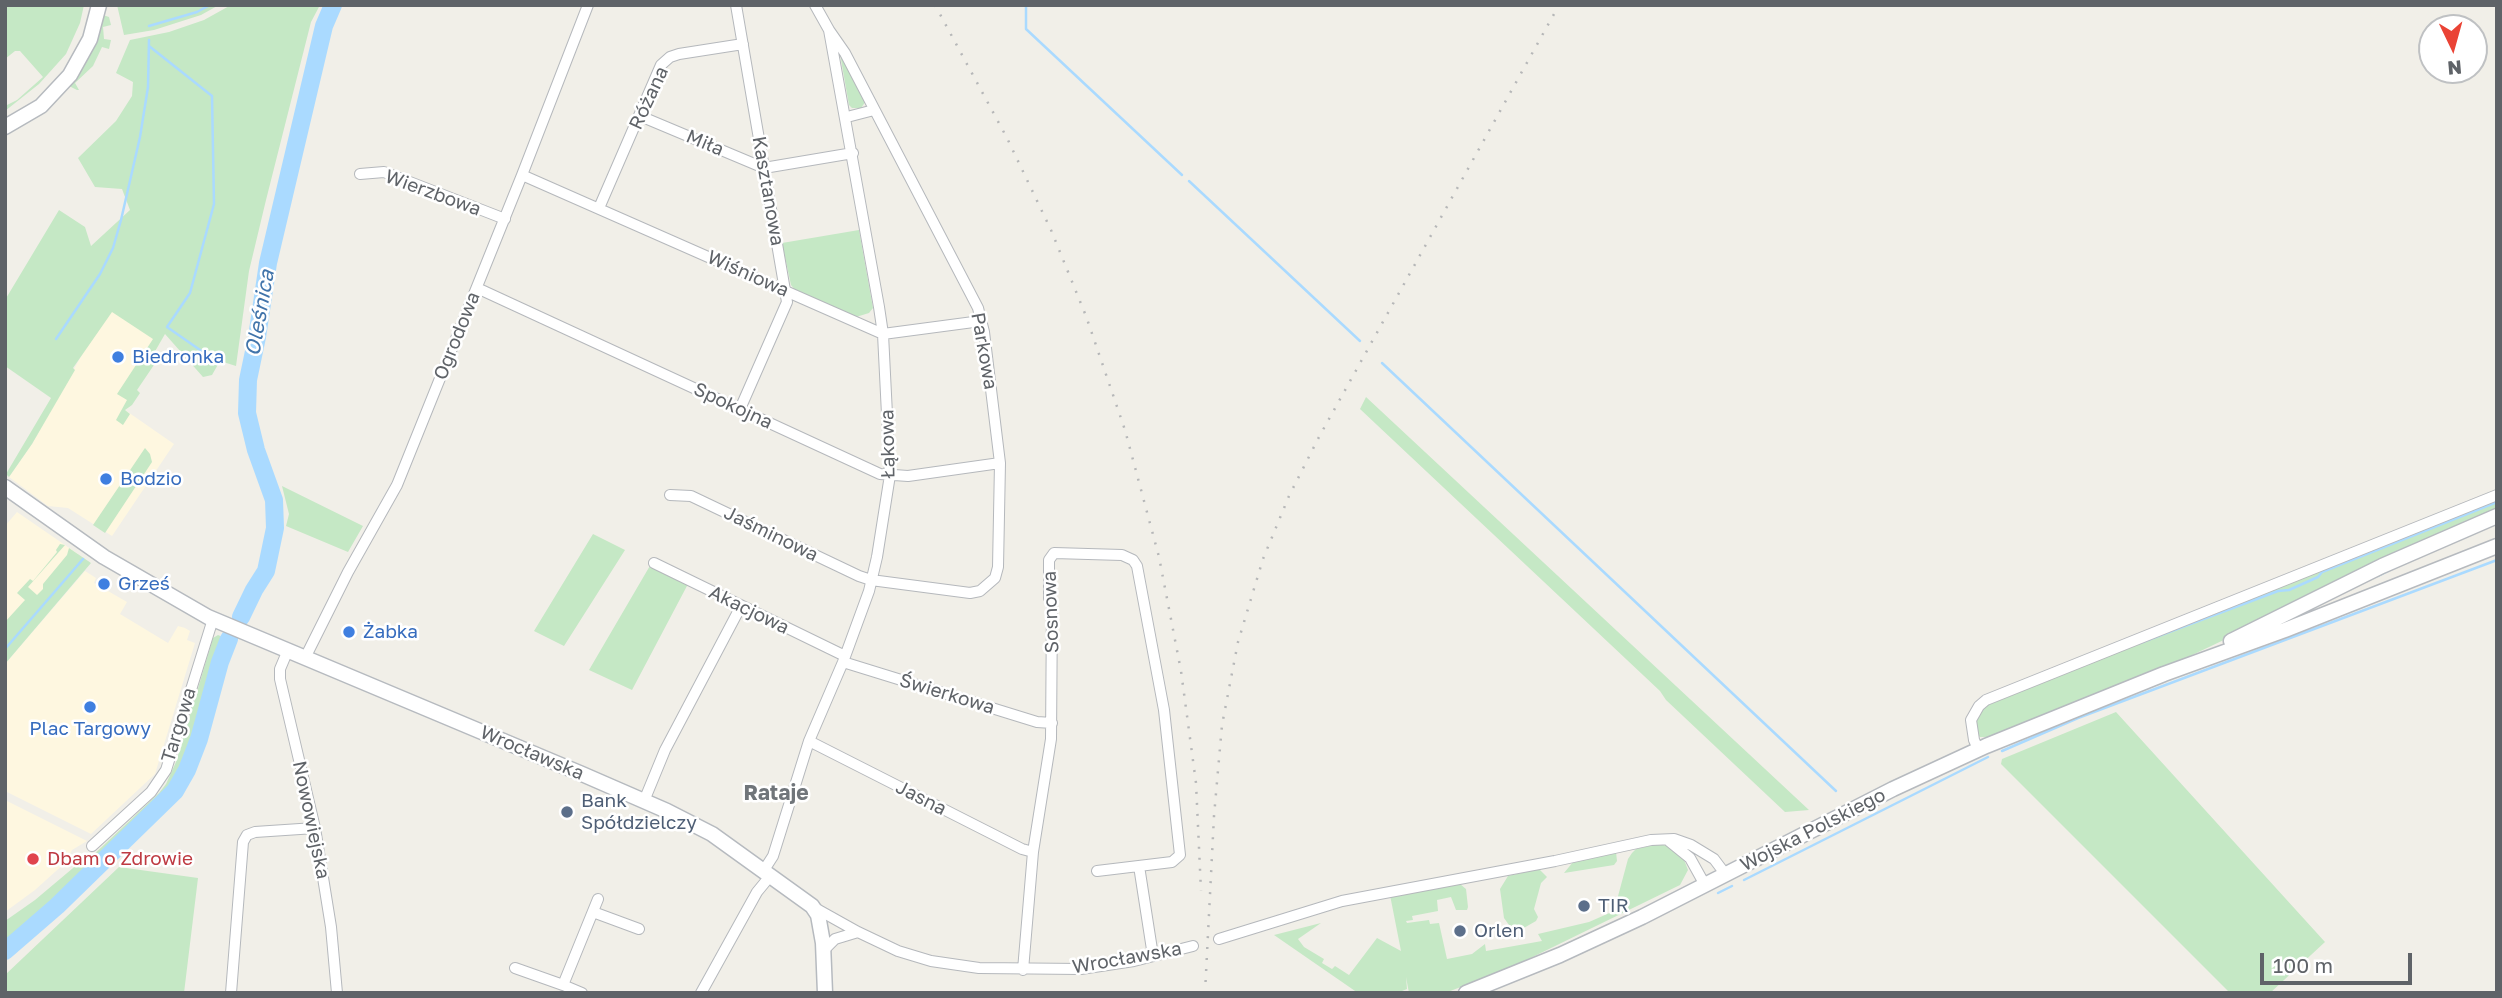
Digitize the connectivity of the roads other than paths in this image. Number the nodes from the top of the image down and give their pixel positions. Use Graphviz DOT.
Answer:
graph roads {
  1 [pos="99,5"];
  2 [pos="588,5"];
  3 [pos="736,5"];
  4 [pos="815,5"];
  5 [pos="829,30"];
  6 [pos="743,44"];
  7 [pos="874,110"];
  8 [pos="640,116"];
  9 [pos="847,117"];
  10 [pos="5,127"];
  11 [pos="853,153"];
  12 [pos="764,168"];
  13 [pos="360,174"];
  14 [pos="523,176"];
  15 [pos="600,208"];
  16 [pos="505,219"];
  17 [pos="477,288"];
  18 [pos="786,292"];
  19 [pos="981,321"];
  20 [pos="883,334"];
  21 [pos="740,409"];
  22 [pos="1000,463"];
  23 [pos="890,475"];
  24 [pos="5,487"];
  25 [pos="670,495"];
  26 [pos="2497,495"];
  27 [pos="2497,516"];
  28 [pos="2497,546"];
  29 [pos="654,563"];
  30 [pos="871,580"];
  31 [pos="741,606"];
  32 [pos="212,619"];
  33 [pos="288,650"];
  34 [pos="306,658"];
  35 [pos="844,659"];
  36 [pos="2164,674"];
  37 [pos="1052,723"];
  38 [pos="808,741"];
  39 [pos="1978,750"];
  40 [pos="644,801"];
  41 [pos="315,828"];
  42 [pos="1666,839"];
  43 [pos="92,846"];
  44 [pos="1033,852"];
  45 [pos="1139,866"];
  46 [pos="1097,871"];
  47 [pos="768,872"];
  48 [pos="1726,875"];
  49 [pos="1705,885"];
  50 [pos="598,899"];
  51 [pos="812,906"];
  52 [pos="593,912"];
  53 [pos="639,929"];
  54 [pos="858,932"];
  55 [pos="1219,939"];
  56 [pos="1193,946"];
  57 [pos="824,950"];
  58 [pos="1153,956"];
  59 [pos="515,968"];
  60 [pos="1023,970"];
  61 [pos="563,985"];
  62 [pos="231,993"];
  63 [pos="337,993"];
  64 [pos="582,993"];
  65 [pos="701,993"];
  66 [pos="825,993"];
  67 [pos="1466,993"];
  1 -- 10 [label="main road"];
  2 -- 14 [label="street, Ogrodowa"];
  3 -- 6 [label="street, Kasztanowa"];
  4 -- 5 [label="street, Łąkowa"];
  5 -- 7 [label="street, Parkowa"];
  5 -- 9 [label="street, Łąkowa"];
  6 -- 8 [label="street, Różana"];
  6 -- 12 [label="street, Kasztanowa"];
  7 -- 9 [label="street"];
  7 -- 19 [label="street, Parkowa"];
  8 -- 12 [label="street, Miła"];
  8 -- 15 [label="street, Różana"];
  9 -- 11 [label="street, Łąkowa"];
  11 -- 12 [label="street"];
  11 -- 20 [label="street, Łąkowa"];
  12 -- 18 [label="street, Kasztanowa"];
  13 -- 16 [label="street, Wierzbowa"];
  14 -- 15 [label="street, Wiśniowa"];
  14 -- 16 [label="street, Ogrodowa"];
  15 -- 18 [label="street, Wiśniowa"];
  16 -- 17 [label="street, Ogrodowa"];
  17 -- 21 [label="street, Spokojna"];
  17 -- 34 [label="street, Ogrodowa"];
  18 -- 20 [label="street, Wiśniowa"];
  18 -- 21 [label="street, Kasztanowa"];
  19 -- 20 [label="street"];
  19 -- 22 [label="street, Parkowa"];
  20 -- 23 [label="street, Łąkowa"];
  21 -- 23 [label="street, Spokojna"];
  22 -- 23 [label="street, Spokojna"];
  22 -- 30 [label="street, Parkowa"];
  23 -- 30 [label="street, Łąkowa"];
  24 -- 32 [label="main road, Wrocławska"];
  25 -- 30 [label="street, Jaśminowa"];
  26 -- 39 [label="street"];
  27 -- 36 [label="main road"];
  28 -- 36 [label="main road"];
  29 -- 31 [label="street, Akacjowa"];
  30 -- 35 [label="street, Łąkowa"];
  31 -- 35 [label="street, Akacjowa"];
  31 -- 40 [label="street"];
  32 -- 33 [label="main road, Wrocławska"];
  32 -- 43 [label="street, Targowa"];
  33 -- 34 [label="main road, Wrocławska"];
  33 -- 41 [label="street, Nowowiejska"];
  34 -- 40 [label="main road, Wrocławska"];
  35 -- 37 [label="street, Świerkowa"];
  35 -- 38 [label="street, Łąkowa"];
  36 -- 39 [label="main road, Wojska Polskiego"];
  37 -- 44 [label="street, Sosnowa"];
  37 -- 45 [label="street, Sosnowa"];
  38 -- 44 [label="street, Jasna"];
  38 -- 47 [label="street, Łąkowa"];
  39 -- 48 [label="main road, Wojska Polskiego"];
  40 -- 47 [label="main road, Wrocławska"];
  41 -- 62 [label="street"];
  41 -- 63 [label="street, Nowowiejska"];
  42 -- 48 [label="street"];
  42 -- 49 [label="street"];
  42 -- 55 [label="street"];
  44 -- 60 [label="street, Sosnowa"];
  45 -- 46 [label="street, Sosnowa"];
  45 -- 58 [label="street"];
  47 -- 51 [label="main road, Wrocławska"];
  47 -- 65 [label="street, Łąkowa"];
  48 -- 49 [label="main road, Wojska Polskiego"];
  49 -- 67 [label="main road, Wojska Polskiego"];
  50 -- 52 [label="street"];
  51 -- 54 [label="street, Wrocławska"];
  51 -- 57 [label="main road"];
  52 -- 53 [label="street"];
  52 -- 61 [label="street"];
  54 -- 57 [label="street"];
  54 -- 60 [label="street, Wrocławska"];
  56 -- 58 [label="street, Wrocławska"];
  57 -- 66 [label="main road"];
  58 -- 60 [label="street, Wrocławska"];
  59 -- 61 [label="street"];
  61 -- 64 [label="street"];
}
